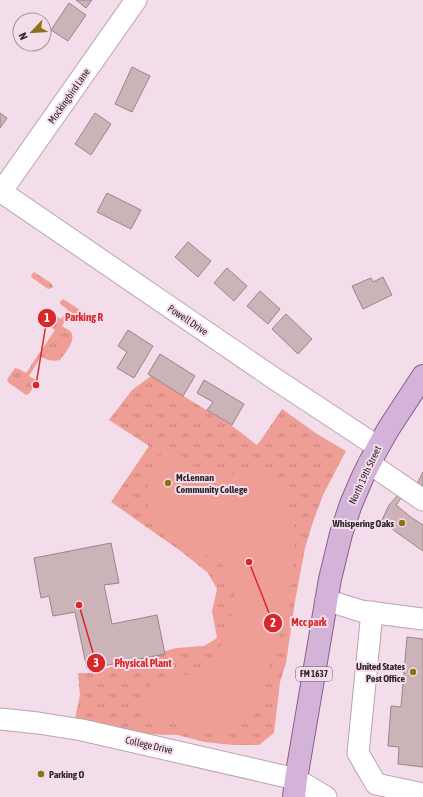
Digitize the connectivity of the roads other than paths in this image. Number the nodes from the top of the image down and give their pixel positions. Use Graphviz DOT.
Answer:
graph roads {
  1 [pos="136,0"];
  2 [pos="1,192"];
  3 [pos="423,376"];
  4 [pos="374,455"];
  5 [pos="423,500"];
  6 [pos="326,600"];
  7 [pos="372,612"];
  8 [pos="423,620"];
  9 [pos="0,719"];
  10 [pos="295,788"];
  11 [pos="380,790"];
  12 [pos="423,794"];
  13 [pos="326,797"];
  1 -- 2 [label="street, Mockingbird Lane"];
  2 -- 4 [label="street, Powell Drive"];
  3 -- 4 [label="main road, North 19th Street / FM 1637"];
  4 -- 5 [label="street, Powell Drive"];
  4 -- 6 [label="main road, North 19th Street / FM 1637"];
  6 -- 7 [label="street"];
  6 -- 10 [label="main road, North 19th Street / FM 1637"];
  7 -- 8 [label="street"];
  7 -- 11 [label="street"];
  9 -- 10 [label="street, College Drive"];
  10 -- 13 [label="street, College Drive"];
  11 -- 12 [label="street"];
}
